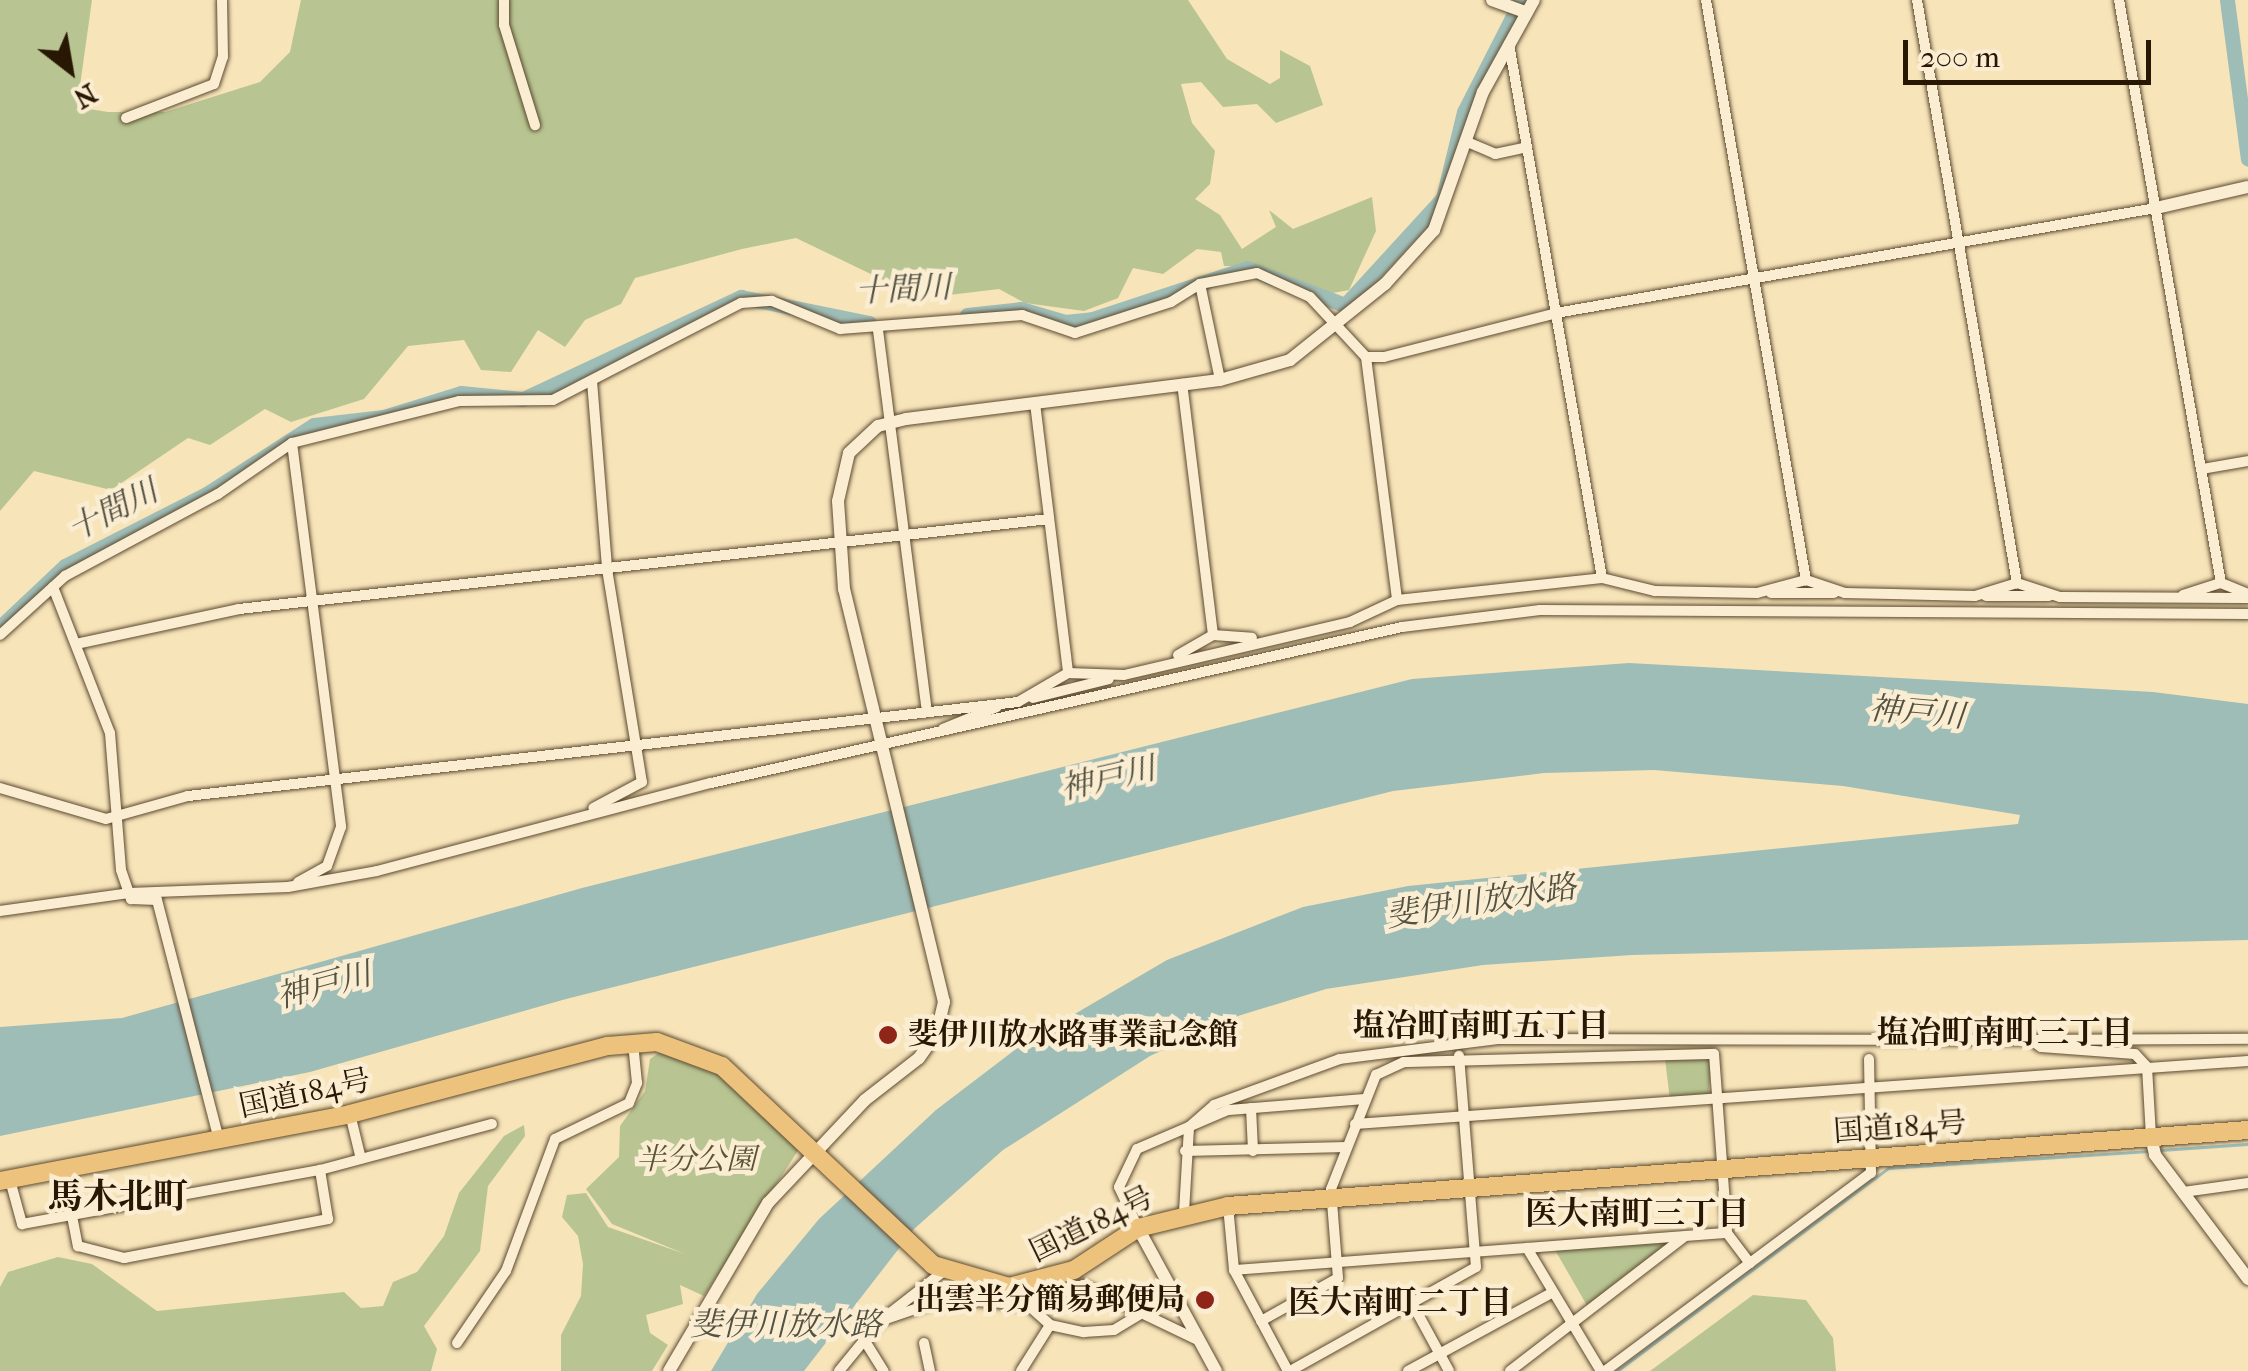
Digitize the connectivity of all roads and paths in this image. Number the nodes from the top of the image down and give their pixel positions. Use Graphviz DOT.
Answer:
graph roads {
  1 [pos="222,0"];
  2 [pos="504,0"];
  3 [pos="1492,0"];
  4 [pos="1534,0"];
  5 [pos="1706,0"];
  6 [pos="1917,0"];
  7 [pos="2119,0"];
  8 [pos="1527,14"];
  9 [pos="1509,44"];
  10 [pos="126,118"];
  11 [pos="535,125"];
  12 [pos="1464,141"];
  13 [pos="1527,148"];
  14 [pos="2244,188"];
  15 [pos="2156,208"];
  16 [pos="1958,241"];
  17 [pos="1755,278"];
  18 [pos="1200,284"];
  19 [pos="1556,312"];
  20 [pos="1335,325"];
  21 [pos="878,330"];
  22 [pos="1366,357"];
  23 [pos="1220,380"];
  24 [pos="592,381"];
  25 [pos="1182,384"];
  26 [pos="1035,403"];
  27 [pos="890,423"];
  28 [pos="292,443"];
  29 [pos="2248,461"];
  30 [pos="2202,469"];
  31 [pos="1049,518"];
  32 [pos="905,536"];
  33 [pos="838,544"];
  34 [pos="608,569"];
  35 [pos="1602,578"];
  36 [pos="1806,580"];
  37 [pos="2017,583"];
  38 [pos="2221,584"];
  39 [pos="53,587"];
  40 [pos="1757,593"];
  41 [pos="1845,593"];
  42 [pos="1975,596"];
  43 [pos="2060,596"];
  44 [pos="2248,596"];
  45 [pos="2172,598"];
  46 [pos="1397,600"];
  47 [pos="314,602"];
  48 [pos="2248,614"];
  49 [pos="0,635"];
  50 [pos="1214,635"];
  51 [pos="1262,640"];
  52 [pos="76,644"];
  53 [pos="1163,664"];
  54 [pos="1068,674"];
  55 [pos="1124,675"];
  56 [pos="1018,702"];
  57 [pos="926,706"];
  58 [pos="871,712"];
  59 [pos="932,734"];
  60 [pos="634,743"];
  61 [pos="881,753"];
  62 [pos="332,780"];
  63 [pos="0,788"];
  64 [pos="117,816"];
  65 [pos="579,816"];
  66 [pos="288,887"];
  67 [pos="129,894"];
  68 [pos="0,911"];
  69 [pos="2248,1039"];
  70 [pos="2032,1040"];
  71 [pos="634,1043"];
  72 [pos="1459,1056"];
  73 [pos="1869,1059"];
  74 [pos="2248,1060"];
  75 [pos="2147,1067"];
  76 [pos="1872,1087"];
  77 [pos="1717,1099"];
  78 [pos="1366,1100"];
  79 [pos="1251,1108"];
  80 [pos="350,1114"];
  81 [pos="1465,1116"];
  82 [pos="1191,1122"];
  83 [pos="492,1124"];
  84 [pos="1355,1124"];
  85 [pos="2248,1130"];
  86 [pos="219,1136"];
  87 [pos="2151,1137"];
  88 [pos="1346,1147"];
  89 [pos="1185,1151"];
  90 [pos="1253,1151"];
  91 [pos="1876,1157"];
  92 [pos="820,1158"];
  93 [pos="361,1160"];
  94 [pos="1723,1169"];
  95 [pos="320,1170"];
  96 [pos="5,1180"];
  97 [pos="1469,1188"];
  98 [pos="2246,1188"];
  99 [pos="2183,1192"];
  100 [pos="1331,1198"];
  101 [pos="1228,1206"];
  102 [pos="1184,1212"];
  103 [pos="72,1216"];
  104 [pos="1138,1228"];
  105 [pos="1727,1234"];
  106 [pos="1684,1237"];
  107 [pos="1527,1248"];
  108 [pos="1474,1251"];
  109 [pos="1337,1262"];
  110 [pos="1750,1263"];
  111 [pos="939,1268"];
  112 [pos="1234,1270"];
  113 [pos="2248,1279"];
  114 [pos="1550,1294"];
  115 [pos="1412,1303"];
  116 [pos="1028,1304"];
  117 [pos="1140,1315"];
  118 [pos="880,1321"];
  119 [pos="1261,1321"];
  120 [pos="1050,1325"];
  121 [pos="1568,1328"];
  122 [pos="862,1338"];
  123 [pos="1200,1341"];
  124 [pos="458,1343"];
  125 [pos="924,1343"];
  126 [pos="1440,1354"];
  127 [pos="669,1371"];
  128 [pos="840,1371"];
  129 [pos="884,1371"];
  130 [pos="930,1371"];
  131 [pos="1021,1371"];
  132 [pos="1216,1371"];
  133 [pos="1289,1371"];
  134 [pos="1408,1371"];
  135 [pos="1450,1371"];
  136 [pos="1510,1371"];
  137 [pos="1603,1371"];
  1 -- 10 [label="street"];
  2 -- 11 [label="street"];
  3 -- 8 [label="street"];
  4 -- 8 [label="street"];
  5 -- 17 [label="street"];
  6 -- 16 [label="street"];
  7 -- 15 [label="street"];
  8 -- 9 [label="street"];
  9 -- 12 [label="street"];
  9 -- 13 [label="street"];
  12 -- 13 [label="street"];
  12 -- 20 [label="street"];
  13 -- 19 [label="street"];
  14 -- 15 [label="street"];
  15 -- 16 [label="street"];
  15 -- 30 [label="street"];
  16 -- 17 [label="street"];
  16 -- 37 [label="street"];
  17 -- 19 [label="street"];
  17 -- 36 [label="street"];
  18 -- 20 [label="street"];
  18 -- 21 [label="street"];
  18 -- 23 [label="street"];
  19 -- 22 [label="street"];
  19 -- 35 [label="street"];
  20 -- 22 [label="street"];
  20 -- 23 [label="street"];
  21 -- 24 [label="street"];
  21 -- 27 [label="street"];
  22 -- 46 [label="street"];
  23 -- 25 [label="street"];
  24 -- 28 [label="street"];
  24 -- 34 [label="street"];
  25 -- 26 [label="street"];
  25 -- 50 [label="street"];
  26 -- 27 [label="street"];
  26 -- 31 [label="street"];
  27 -- 32 [label="street"];
  27 -- 33 [label="street"];
  28 -- 39 [label="street"];
  28 -- 47 [label="street"];
  29 -- 30 [label="street"];
  30 -- 38 [label="street"];
  31 -- 32 [label="street"];
  31 -- 54 [label="street"];
  32 -- 33 [label="street"];
  32 -- 57 [label="street"];
  33 -- 34 [label="street"];
  33 -- 58 [label="street"];
  34 -- 47 [label="street"];
  34 -- 60 [label="street"];
  35 -- 40 [label="street"];
  35 -- 46 [label="street"];
  36 -- 40 [label="street"];
  36 -- 41 [label="street"];
  37 -- 42 [label="street"];
  37 -- 43 [label="street"];
  38 -- 44 [label="street"];
  38 -- 45 [label="street"];
  39 -- 49 [label="street"];
  39 -- 52 [label="street"];
  40 -- 41 [label="street"];
  41 -- 42 [label="street"];
  42 -- 43 [label="street"];
  43 -- 45 [label="street"];
  44 -- 45 [label="street"];
  46 -- 51 [label="street"];
  47 -- 52 [label="street"];
  47 -- 62 [label="street"];
  48 -- 59 [label="street"];
  50 -- 51 [label="street"];
  50 -- 53 [label="street"];
  51 -- 53 [label="street"];
  52 -- 64 [label="street"];
  53 -- 55 [label="street"];
  54 -- 55 [label="street"];
  54 -- 56 [label="street"];
  55 -- 56 [label="street"];
  56 -- 57 [label="street"];
  56 -- 59 [label="street"];
  57 -- 58 [label="street"];
  58 -- 60 [label="street"];
  58 -- 61 [label="street"];
  59 -- 61 [label="street"];
  60 -- 62 [label="street"];
  60 -- 65 [label="street"];
  61 -- 65 [label="street"];
  61 -- 92 [label="street"];
  62 -- 64 [label="street"];
  62 -- 66 [label="street"];
  63 -- 64 [label="street"];
  64 -- 67 [label="street"];
  65 -- 66 [label="street"];
  66 -- 67 [label="street"];
  67 -- 68 [label="street"];
  67 -- 86 [label="street"];
  69 -- 70 [label="street"];
  70 -- 75 [label="street"];
  70 -- 82 [label="street"];
  71 -- 80 [label="highway, 国道184号"];
  71 -- 92 [label="highway, 国道184号"];
  71 -- 124 [label="street"];
  72 -- 77 [label="street"];
  72 -- 78 [label="street"];
  72 -- 81 [label="street"];
  73 -- 76 [label="street"];
  74 -- 75 [label="street"];
  75 -- 76 [label="street"];
  75 -- 87 [label="street"];
  76 -- 77 [label="street"];
  76 -- 91 [label="street"];
  77 -- 81 [label="street"];
  77 -- 94 [label="street"];
  78 -- 79 [label="street"];
  78 -- 84 [label="street"];
  79 -- 82 [label="street"];
  79 -- 90 [label="street"];
  80 -- 86 [label="highway, 国道184号"];
  80 -- 93 [label="street"];
  81 -- 84 [label="street"];
  81 -- 97 [label="street"];
  82 -- 89 [label="street"];
  82 -- 104 [label="street"];
  83 -- 93 [label="street"];
  84 -- 88 [label="street"];
  85 -- 87 [label="highway, 国道184号"];
  86 -- 96 [label="highway, 国道184号"];
  87 -- 91 [label="highway, 国道184号"];
  87 -- 99 [label="street"];
  88 -- 90 [label="street"];
  88 -- 100 [label="street"];
  89 -- 90 [label="street"];
  89 -- 102 [label="street"];
  91 -- 94 [label="highway, 国道184号"];
  91 -- 110 [label="street"];
  92 -- 111 [label="highway, 国道184号"];
  92 -- 127 [label="street"];
  93 -- 95 [label="street"];
  94 -- 97 [label="highway, 国道184号"];
  94 -- 105 [label="street"];
  95 -- 103 [label="street"];
  95 -- 103 [label="street"];
  96 -- 103 [label="street"];
  97 -- 100 [label="highway, 国道184号"];
  97 -- 108 [label="street"];
  98 -- 99 [label="street"];
  99 -- 113 [label="street"];
  100 -- 101 [label="highway, 国道184号"];
  100 -- 109 [label="street"];
  101 -- 102 [label="highway, 国道184号"];
  101 -- 112 [label="street"];
  102 -- 104 [label="highway, 国道184号"];
  104 -- 111 [label="highway, 国道184号"];
  104 -- 123 [label="street"];
  105 -- 106 [label="street"];
  105 -- 110 [label="street"];
  106 -- 107 [label="street"];
  106 -- 121 [label="street"];
  107 -- 108 [label="street"];
  107 -- 114 [label="street"];
  108 -- 109 [label="street"];
  108 -- 115 [label="street"];
  109 -- 112 [label="street"];
  109 -- 119 [label="street"];
  110 -- 137 [label="street"];
  111 -- 118 [label="street"];
  112 -- 119 [label="street"];
  114 -- 121 [label="street"];
  114 -- 126 [label="street"];
  115 -- 126 [label="street"];
  115 -- 133 [label="street"];
  116 -- 117 [label="street"];
  116 -- 118 [label="street"];
  116 -- 120 [label="street"];
  117 -- 120 [label="street"];
  117 -- 123 [label="street"];
  118 -- 122 [label="street"];
  119 -- 133 [label="street"];
  120 -- 131 [label="street"];
  121 -- 136 [label="street"];
  121 -- 137 [label="street"];
  122 -- 128 [label="street"];
  122 -- 129 [label="street"];
  123 -- 132 [label="street"];
  125 -- 130 [label="street"];
  126 -- 134 [label="street"];
  126 -- 135 [label="street"];
}
